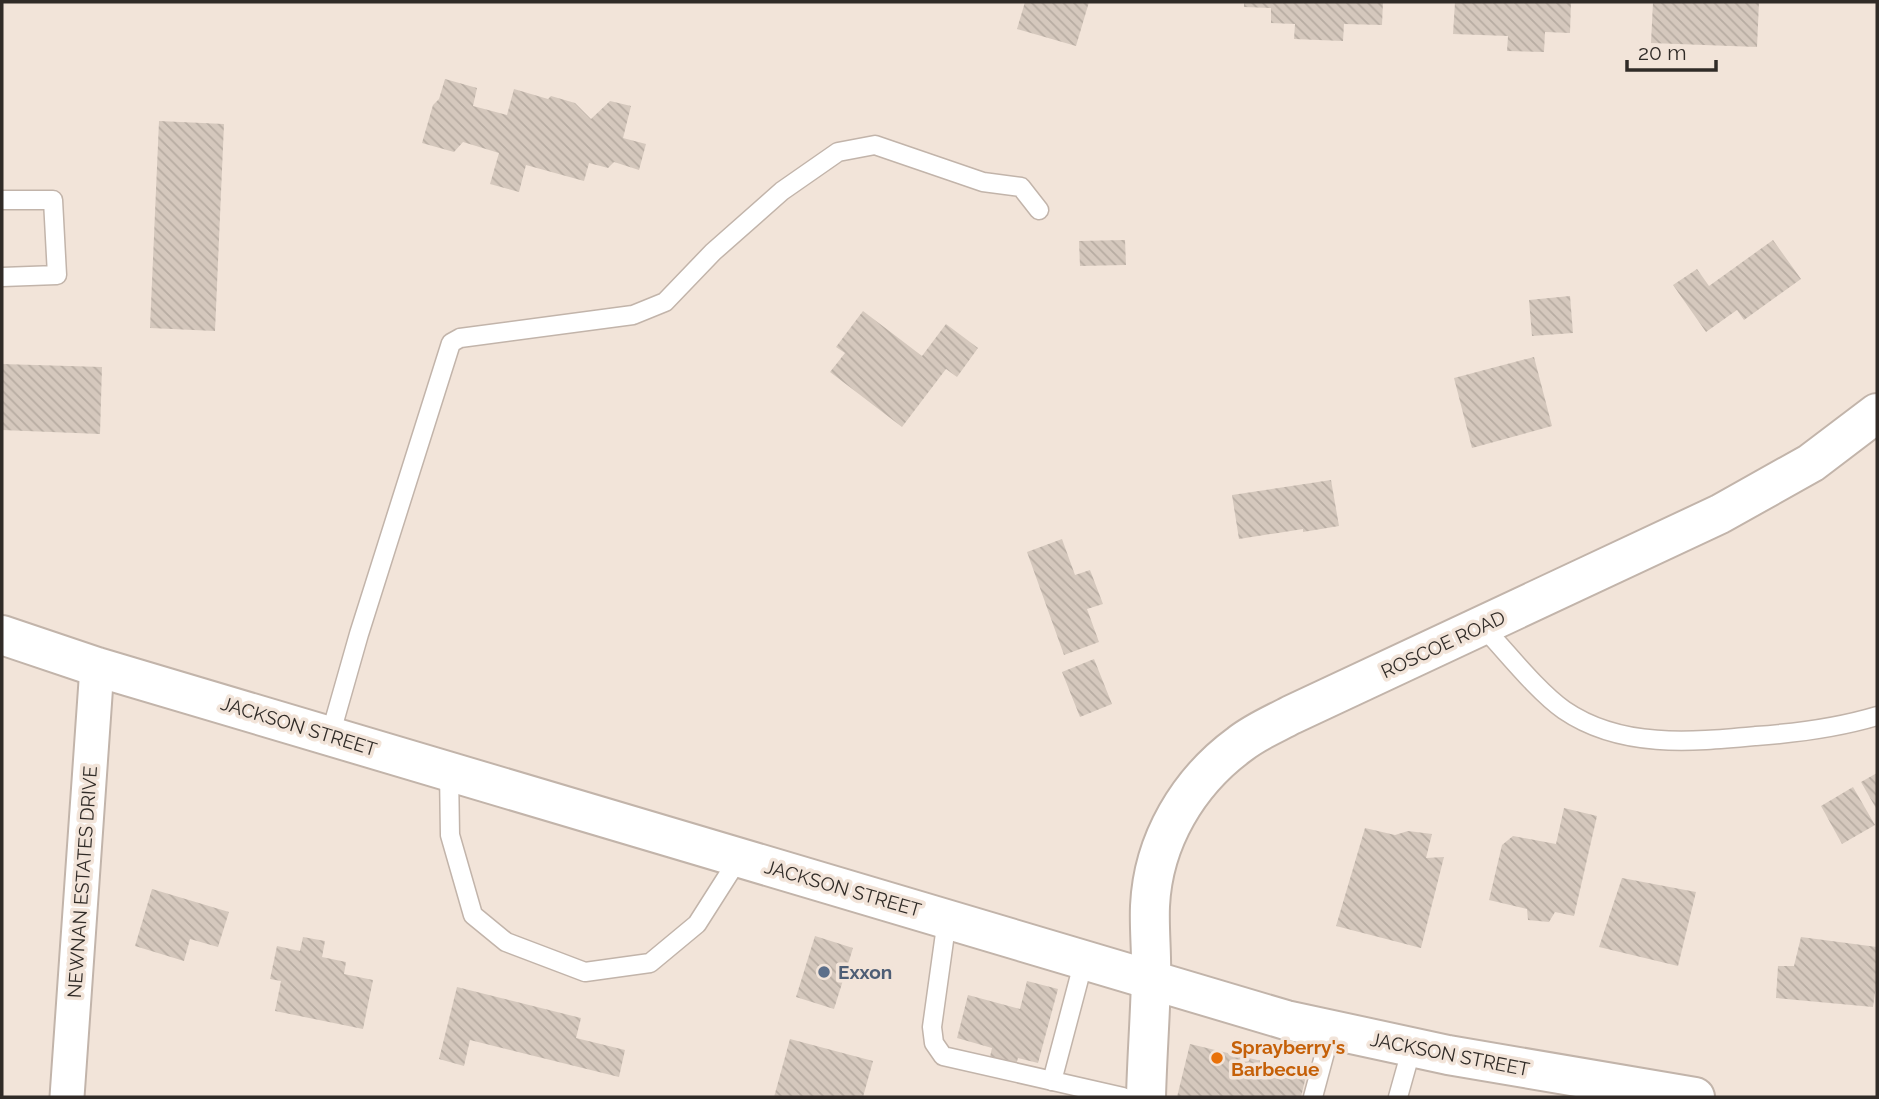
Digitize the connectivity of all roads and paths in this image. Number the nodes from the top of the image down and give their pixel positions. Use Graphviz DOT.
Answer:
graph roads {
  1 [pos="2,201"];
  2 [pos="1039,210"];
  3 [pos="2,276"];
  4 [pos="1877,413"];
  5 [pos="1482,626"];
  6 [pos="2,635"];
  7 [pos="97,667"];
  8 [pos="1877,716"];
  9 [pos="330,736"];
  10 [pos="449,771"];
  11 [pos="740,858"];
  12 [pos="947,919"];
  13 [pos="1084,960"];
  14 [pos="1151,980"];
  15 [pos="1331,1030"];
  16 [pos="1412,1047"];
  17 [pos="1052,1081"];
  18 [pos="1682,1096"];
  19 [pos="67,1097"];
  20 [pos="1123,1097"];
  21 [pos="1146,1097"];
  22 [pos="1314,1097"];
  23 [pos="1398,1097"];
  1 -- 3 [label="lane"];
  2 -- 9 [label="lane"];
  4 -- 5 [label="main road, ROSCOE ROAD"];
  5 -- 8 [label="lane"];
  5 -- 14 [label="main road, ROSCOE ROAD"];
  6 -- 7 [label="main road, JACKSON STREET"];
  7 -- 9 [label="main road, JACKSON STREET"];
  7 -- 19 [label="street, NEWNAN ESTATES DRIVE"];
  9 -- 10 [label="main road, JACKSON STREET"];
  10 -- 11 [label="main road, JACKSON STREET"];
  10 -- 11 [label="lane"];
  11 -- 12 [label="main road, JACKSON STREET"];
  12 -- 13 [label="main road, JACKSON STREET"];
  12 -- 17 [label="lane"];
  13 -- 14 [label="main road, JACKSON STREET"];
  13 -- 17 [label="lane"];
  14 -- 15 [label="main road, JACKSON STREET"];
  14 -- 21 [label="main road, ROSCOE ROAD"];
  15 -- 16 [label="main road, JACKSON STREET"];
  15 -- 22 [label="lane"];
  16 -- 18 [label="main road, JACKSON STREET"];
  16 -- 23 [label="lane"];
  17 -- 20 [label="lane"];
}
